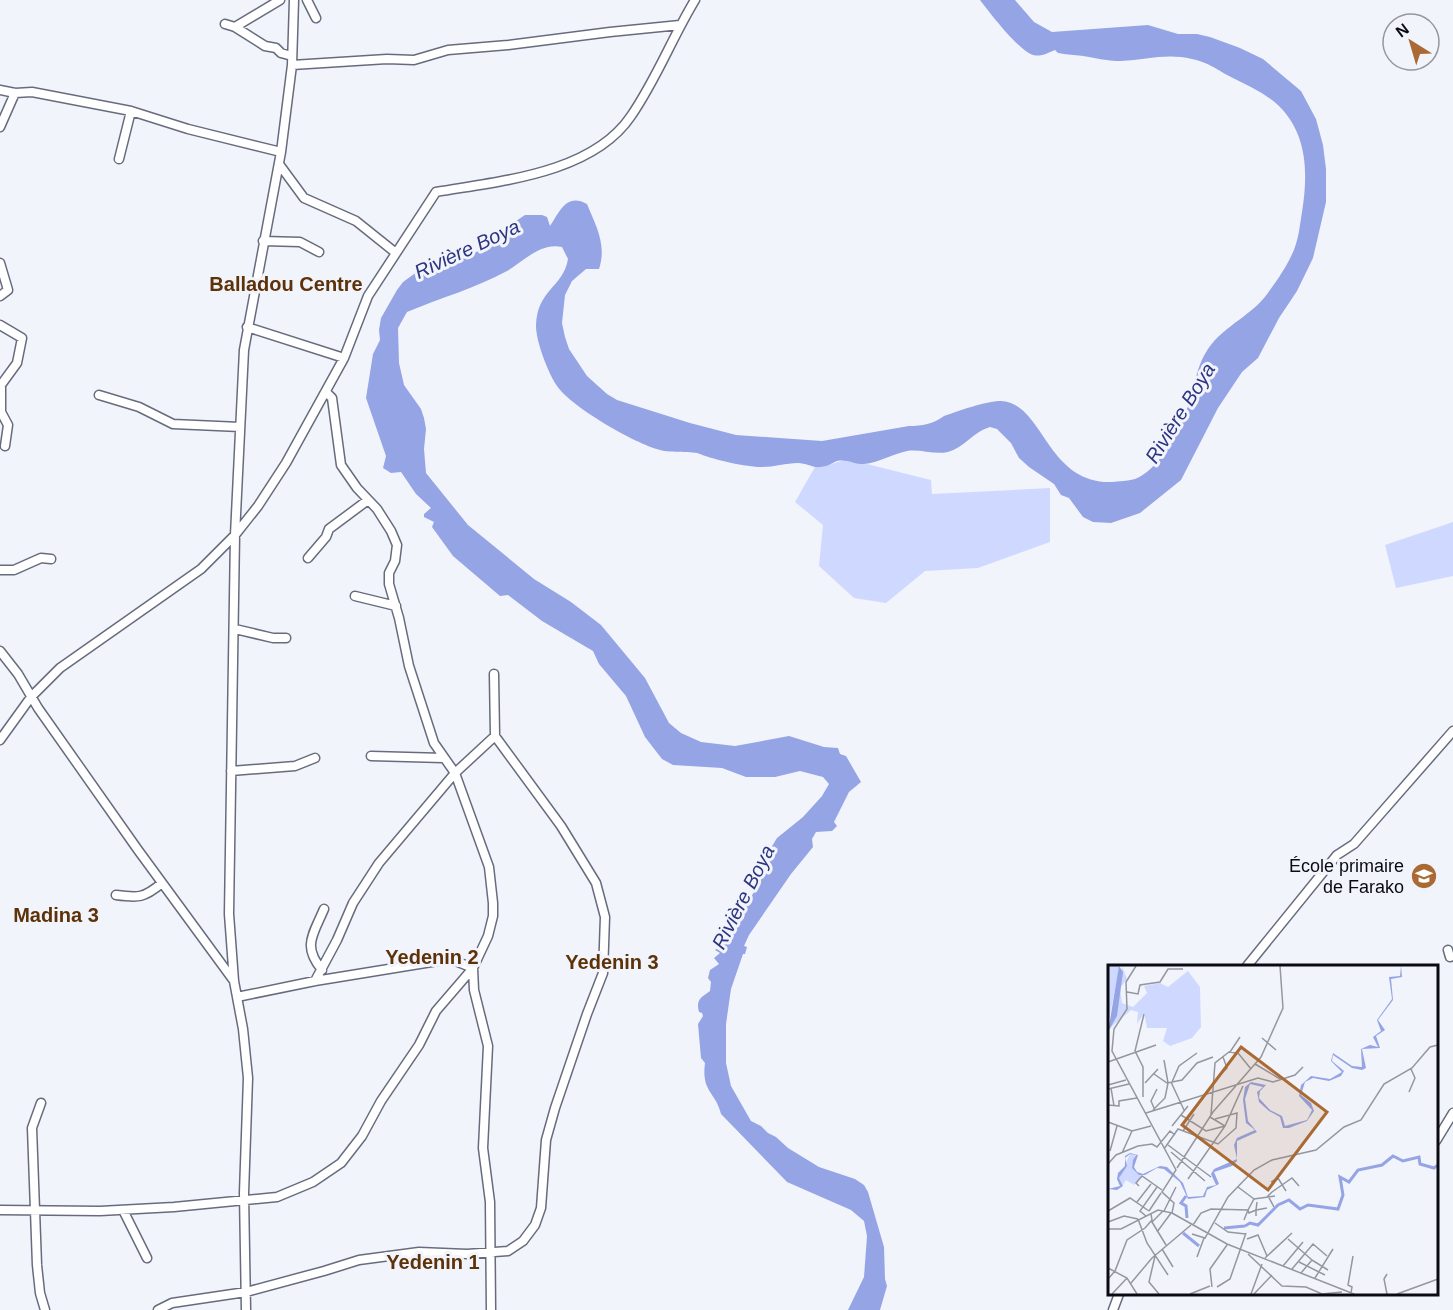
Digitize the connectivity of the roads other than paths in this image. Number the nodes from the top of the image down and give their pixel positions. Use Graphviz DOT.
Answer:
graph roads {
  1 [pos="280,0"];
  2 [pos="294,0"];
  3 [pos="307,0"];
  4 [pos="695,0"];
  5 [pos="316,18"];
  6 [pos="225,24"];
  7 [pos="680,25"];
  8 [pos="235,27"];
  9 [pos="292,60"];
  10 [pos="0,90"];
  11 [pos="15,93"];
  12 [pos="131,111"];
  13 [pos="0,127"];
  14 [pos="281,152"];
  15 [pos="119,159"];
  16 [pos="279,164"];
  17 [pos="263,241"];
  18 [pos="319,252"];
  19 [pos="396,253"];
  20 [pos="0,263"];
  21 [pos="4,275"];
  22 [pos="0,286"];
  23 [pos="0,296"];
  24 [pos="0,326"];
  25 [pos="247,327"];
  26 [pos="344,358"];
  27 [pos="326,392"];
  28 [pos="99,395"];
  29 [pos="2,418"];
  30 [pos="240,427"];
  31 [pos="5,446"];
  32 [pos="368,500"];
  33 [pos="235,534"];
  34 [pos="308,558"];
  35 [pos="51,559"];
  36 [pos="0,570"];
  37 [pos="355,596"];
  38 [pos="396,606"];
  39 [pos="234,629"];
  40 [pos="286,638"];
  41 [pos="0,651"];
  42 [pos="494,674"];
  43 [pos="31,697"];
  44 [pos="1453,731"];
  45 [pos="495,736"];
  46 [pos="0,740"];
  47 [pos="371,756"];
  48 [pos="315,758"];
  49 [pos="443,758"];
  50 [pos="231,771"];
  51 [pos="455,773"];
  52 [pos="162,883"];
  53 [pos="116,895"];
  54 [pos="324,909"];
  55 [pos="210,947"];
  56 [pos="233,959"];
  57 [pos="1248,965"];
  58 [pos="472,968"];
  59 [pos="322,970"];
  60 [pos="234,981"];
  61 [pos="315,981"];
  62 [pos="237,997"];
  63 [pos="41,1103"];
  64 [pos="1453,1113"];
  65 [pos="1438,1139"];
  66 [pos="244,1204"];
  67 [pos="35,1209"];
  68 [pos="0,1210"];
  69 [pos="123,1210"];
  70 [pos="491,1253"];
  71 [pos="147,1258"];
  72 [pos="246,1292"];
  73 [pos="1118,1295"];
  74 [pos="45,1310"];
  75 [pos="158,1310"];
  76 [pos="246,1310"];
  77 [pos="491,1310"];
  78 [pos="1113,1310"];
  1 -- 8 [label="street"];
  2 -- 9 [label="street"];
  3 -- 5 [label="street"];
  4 -- 7 [label="street"];
  6 -- 8 [label="street"];
  7 -- 9 [label="street"];
  7 -- 19 [label="street"];
  8 -- 9 [label="street"];
  9 -- 14 [label="street"];
  10 -- 11 [label="street"];
  11 -- 12 [label="street"];
  11 -- 13 [label="street"];
  12 -- 14 [label="street"];
  12 -- 15 [label="street"];
  14 -- 16 [label="street"];
  16 -- 17 [label="street"];
  16 -- 19 [label="street"];
  17 -- 18 [label="street"];
  17 -- 25 [label="street"];
  19 -- 26 [label="street"];
  20 -- 21 [label="street"];
  21 -- 22 [label="street"];
  21 -- 23 [label="street"];
  24 -- 29 [label="street"];
  25 -- 26 [label="street"];
  25 -- 30 [label="street"];
  26 -- 27 [label="street"];
  27 -- 32 [label="street"];
  27 -- 33 [label="street"];
  28 -- 30 [label="street"];
  29 -- 31 [label="street"];
  30 -- 33 [label="street"];
  32 -- 34 [label="street"];
  32 -- 38 [label="street"];
  33 -- 39 [label="street"];
  33 -- 43 [label="street"];
  35 -- 36 [label="street"];
  37 -- 38 [label="street"];
  38 -- 49 [label="street"];
  39 -- 40 [label="street"];
  39 -- 50 [label="street"];
  41 -- 43 [label="street"];
  42 -- 45 [label="street"];
  43 -- 46 [label="street"];
  43 -- 52 [label="street"];
  44 -- 57 [label="street"];
  45 -- 51 [label="street"];
  45 -- 70 [label="street"];
  47 -- 49 [label="street"];
  48 -- 50 [label="street"];
  49 -- 51 [label="street"];
  50 -- 56 [label="street"];
  51 -- 58 [label="street"];
  51 -- 59 [label="street"];
  52 -- 53 [label="street"];
  52 -- 55 [label="street"];
  54 -- 59 [label="street"];
  55 -- 56 [label="street"];
  55 -- 60 [label="street"];
  56 -- 60 [label="street"];
  58 -- 61 [label="street"];
  58 -- 66 [label="street"];
  58 -- 70 [label="street"];
  59 -- 61 [label="street"];
  60 -- 62 [label="street"];
  61 -- 62 [label="street"];
  62 -- 66 [label="street"];
  63 -- 67 [label="street"];
  64 -- 65 [label="street"];
  66 -- 69 [label="street"];
  66 -- 72 [label="street"];
  67 -- 68 [label="street"];
  67 -- 69 [label="street"];
  67 -- 74 [label="street"];
  69 -- 71 [label="street"];
  70 -- 72 [label="street"];
  70 -- 77 [label="street"];
  72 -- 75 [label="street"];
  72 -- 76 [label="street"];
  73 -- 78 [label="street"];
}
